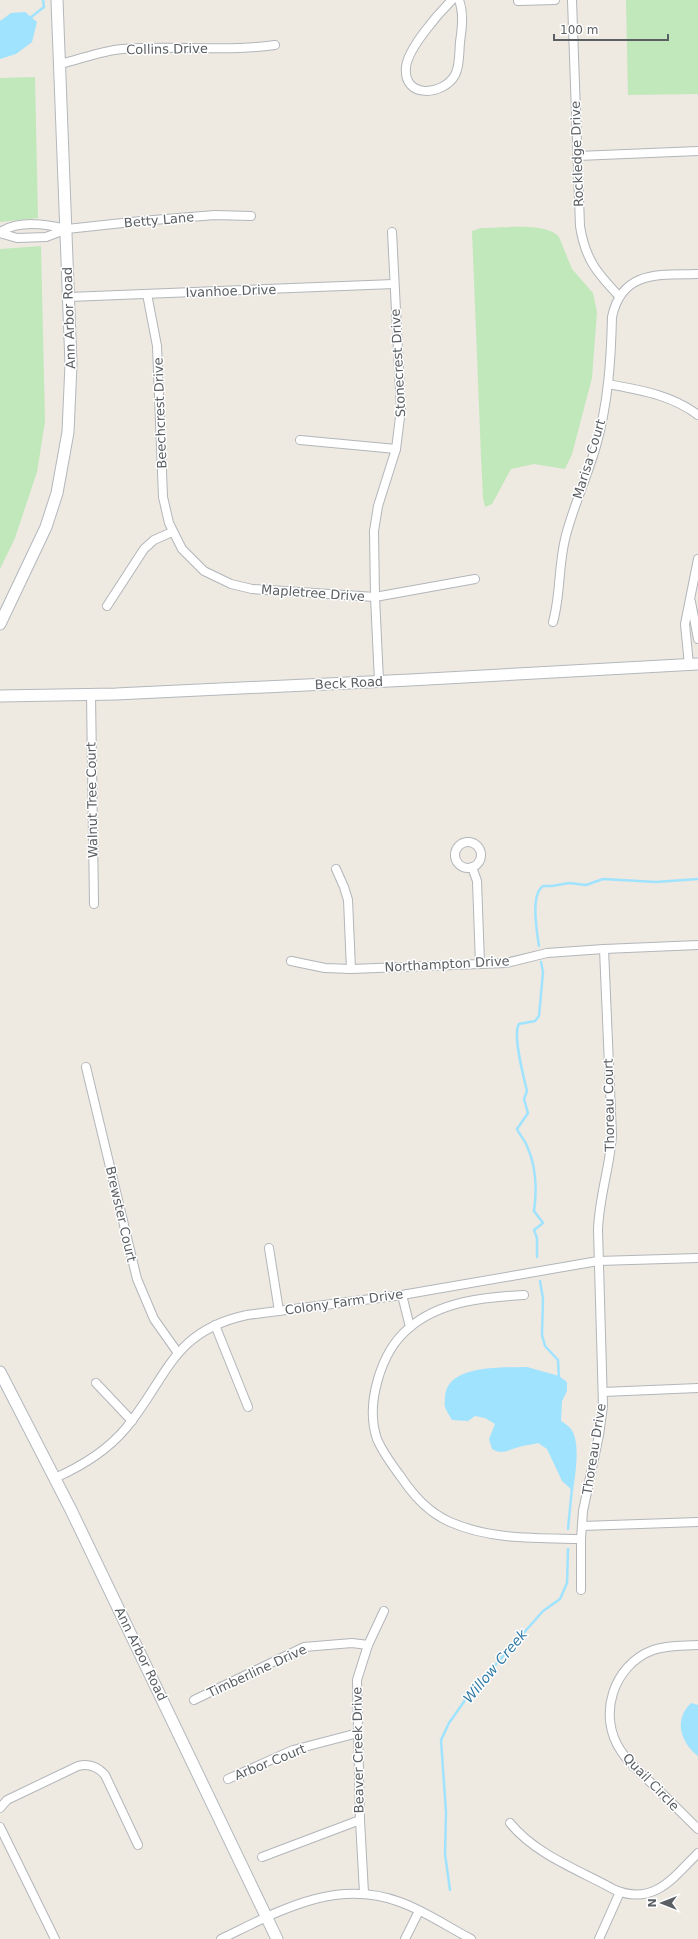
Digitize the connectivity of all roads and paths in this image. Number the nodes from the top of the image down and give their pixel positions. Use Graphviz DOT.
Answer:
graph roads {
  1 [pos="452,0"];
  2 [pos="459,0"];
  3 [pos="555,0"];
  4 [pos="572,0"];
  5 [pos="518,1"];
  6 [pos="57,3"];
  7 [pos="275,45"];
  8 [pos="60,64"];
  9 [pos="698,151"];
  10 [pos="578,156"];
  11 [pos="252,216"];
  12 [pos="66,229"];
  13 [pos="392,232"];
  14 [pos="0,233"];
  15 [pos="698,274"];
  16 [pos="394,284"];
  17 [pos="147,294"];
  18 [pos="619,296"];
  19 [pos="69,297"];
  20 [pos="608,384"];
  21 [pos="698,415"];
  22 [pos="300,440"];
  23 [pos="396,448"];
  24 [pos="172,532"];
  25 [pos="698,559"];
  26 [pos="475,579"];
  27 [pos="375,597"];
  28 [pos="690,599"];
  29 [pos="107,606"];
  30 [pos="553,622"];
  31 [pos="0,624"];
  32 [pos="698,639"];
  33 [pos="693,664"];
  34 [pos="379,681"];
  35 [pos="90,695"];
  36 [pos="0,696"];
  37 [pos="472,867"];
  38 [pos="336,870"];
  39 [pos="94,904"];
  40 [pos="698,945"];
  41 [pos="604,949"];
  42 [pos="291,961"];
  43 [pos="480,964"];
  44 [pos="351,968"];
  45 [pos="86,1067"];
  46 [pos="270,1248"];
  47 [pos="698,1258"];
  48 [pos="598,1261"];
  49 [pos="402,1295"];
  50 [pos="524,1295"];
  51 [pos="279,1311"];
  52 [pos="215,1325"];
  53 [pos="410,1327"];
  54 [pos="178,1353"];
  55 [pos="0,1372"];
  56 [pos="96,1383"];
  57 [pos="698,1388"];
  58 [pos="603,1392"];
  59 [pos="248,1407"];
  60 [pos="132,1421"];
  61 [pos="55,1478"];
  62 [pos="698,1522"];
  63 [pos="582,1526"];
  64 [pos="581,1539"];
  65 [pos="581,1590"];
  66 [pos="384,1612"];
  67 [pos="368,1644"];
  68 [pos="698,1645"];
  69 [pos="194,1700"];
  70 [pos="358,1733"];
  71 [pos="228,1779"];
  72 [pos="0,1808"];
  73 [pos="360,1820"];
  74 [pos="510,1822"];
  75 [pos="0,1827"];
  76 [pos="698,1829"];
  77 [pos="138,1845"];
  78 [pos="698,1853"];
  79 [pos="262,1857"];
  80 [pos="620,1892"];
  81 [pos="364,1893"];
  82 [pos="419,1911"];
  83 [pos="266,1917"];
  84 [pos="55,1939"];
  85 [pos="221,1939"];
  86 [pos="277,1939"];
  87 [pos="405,1939"];
  88 [pos="471,1939"];
  89 [pos="599,1939"];
  1 -- 2 [label="street"];
  3 -- 5 [label="street"];
  4 -- 10 [label="street, Rockledge Drive"];
  6 -- 8 [label="main road, Ann Arbor Road"];
  7 -- 8 [label="street, Collins Drive"];
  8 -- 12 [label="main road, Ann Arbor Road"];
  9 -- 10 [label="street"];
  10 -- 18 [label="street, Rockledge Drive"];
  11 -- 12 [label="street, Betty Lane"];
  12 -- 14 [label="street"];
  12 -- 14 [label="street"];
  12 -- 19 [label="main road, Ann Arbor Road"];
  13 -- 16 [label="street, Stonecrest Drive"];
  15 -- 18 [label="street"];
  16 -- 17 [label="street, Ivanhoe Drive"];
  16 -- 23 [label="street, Stonecrest Drive"];
  17 -- 19 [label="street, Ivanhoe Drive"];
  17 -- 24 [label="street, Beechcrest Drive"];
  18 -- 20 [label="street, Marisa Court"];
  19 -- 31 [label="main road, Ann Arbor Road"];
  20 -- 21 [label="street"];
  20 -- 30 [label="street, Marisa Court"];
  22 -- 23 [label="street"];
  23 -- 27 [label="street, Stonecrest Drive"];
  24 -- 27 [label="street, Mapletree Drive"];
  24 -- 29 [label="street"];
  25 -- 28 [label="street"];
  26 -- 27 [label="street, Mapletree Drive"];
  27 -- 34 [label="street, Stonecrest Drive"];
  28 -- 32 [label="street"];
  28 -- 33 [label="street"];
  33 -- 34 [label="main road, Beck Road"];
  34 -- 35 [label="main road, Beck Road"];
  35 -- 36 [label="main road, Beck Road"];
  35 -- 39 [label="street, Walnut Tree Court"];
  37 -- 43 [label="street"];
  38 -- 44 [label="street"];
  40 -- 41 [label="street, Northampton Drive"];
  41 -- 43 [label="street, Northampton Drive"];
  41 -- 48 [label="street, Thoreau Court"];
  42 -- 44 [label="street, Northampton Drive"];
  43 -- 44 [label="street, Northampton Drive"];
  45 -- 54 [label="street, Brewster Court"];
  46 -- 51 [label="street"];
  47 -- 48 [label="street, Colony Farm Drive"];
  48 -- 49 [label="street, Colony Farm Drive"];
  48 -- 58 [label="street, Thoreau Drive"];
  49 -- 51 [label="street, Colony Farm Drive"];
  49 -- 53 [label="street"];
  50 -- 53 [label="street"];
  51 -- 52 [label="street, Colony Farm Drive"];
  52 -- 54 [label="street, Colony Farm Drive"];
  52 -- 59 [label="street"];
  53 -- 64 [label="street"];
  54 -- 60 [label="street, Colony Farm Drive"];
  55 -- 61 [label="main road, Ann Arbor Road"];
  56 -- 60 [label="street"];
  57 -- 58 [label="street"];
  58 -- 63 [label="street, Thoreau Drive"];
  60 -- 61 [label="street, Colony Farm Drive"];
  61 -- 83 [label="main road, Ann Arbor Road"];
  62 -- 63 [label="street"];
  63 -- 64 [label="street, Thoreau Drive"];
  64 -- 65 [label="street, Thoreau Drive"];
  66 -- 67 [label="street, Beaver Creek Drive"];
  67 -- 69 [label="street, Timberline Drive"];
  67 -- 70 [label="street, Beaver Creek Drive"];
  68 -- 76 [label="street, Quail Circle"];
  70 -- 71 [label="street, Arbor Court"];
  70 -- 73 [label="street, Beaver Creek Drive"];
  72 -- 77 [label="street"];
  73 -- 79 [label="street"];
  73 -- 81 [label="street, Beaver Creek Drive"];
  74 -- 80 [label="street"];
  75 -- 84 [label="street"];
  78 -- 80 [label="street"];
  80 -- 89 [label="street"];
  81 -- 82 [label="street"];
  81 -- 83 [label="street"];
  82 -- 87 [label="street"];
  82 -- 88 [label="street"];
  83 -- 85 [label="street"];
  83 -- 86 [label="main road, Ann Arbor Road"];
}
